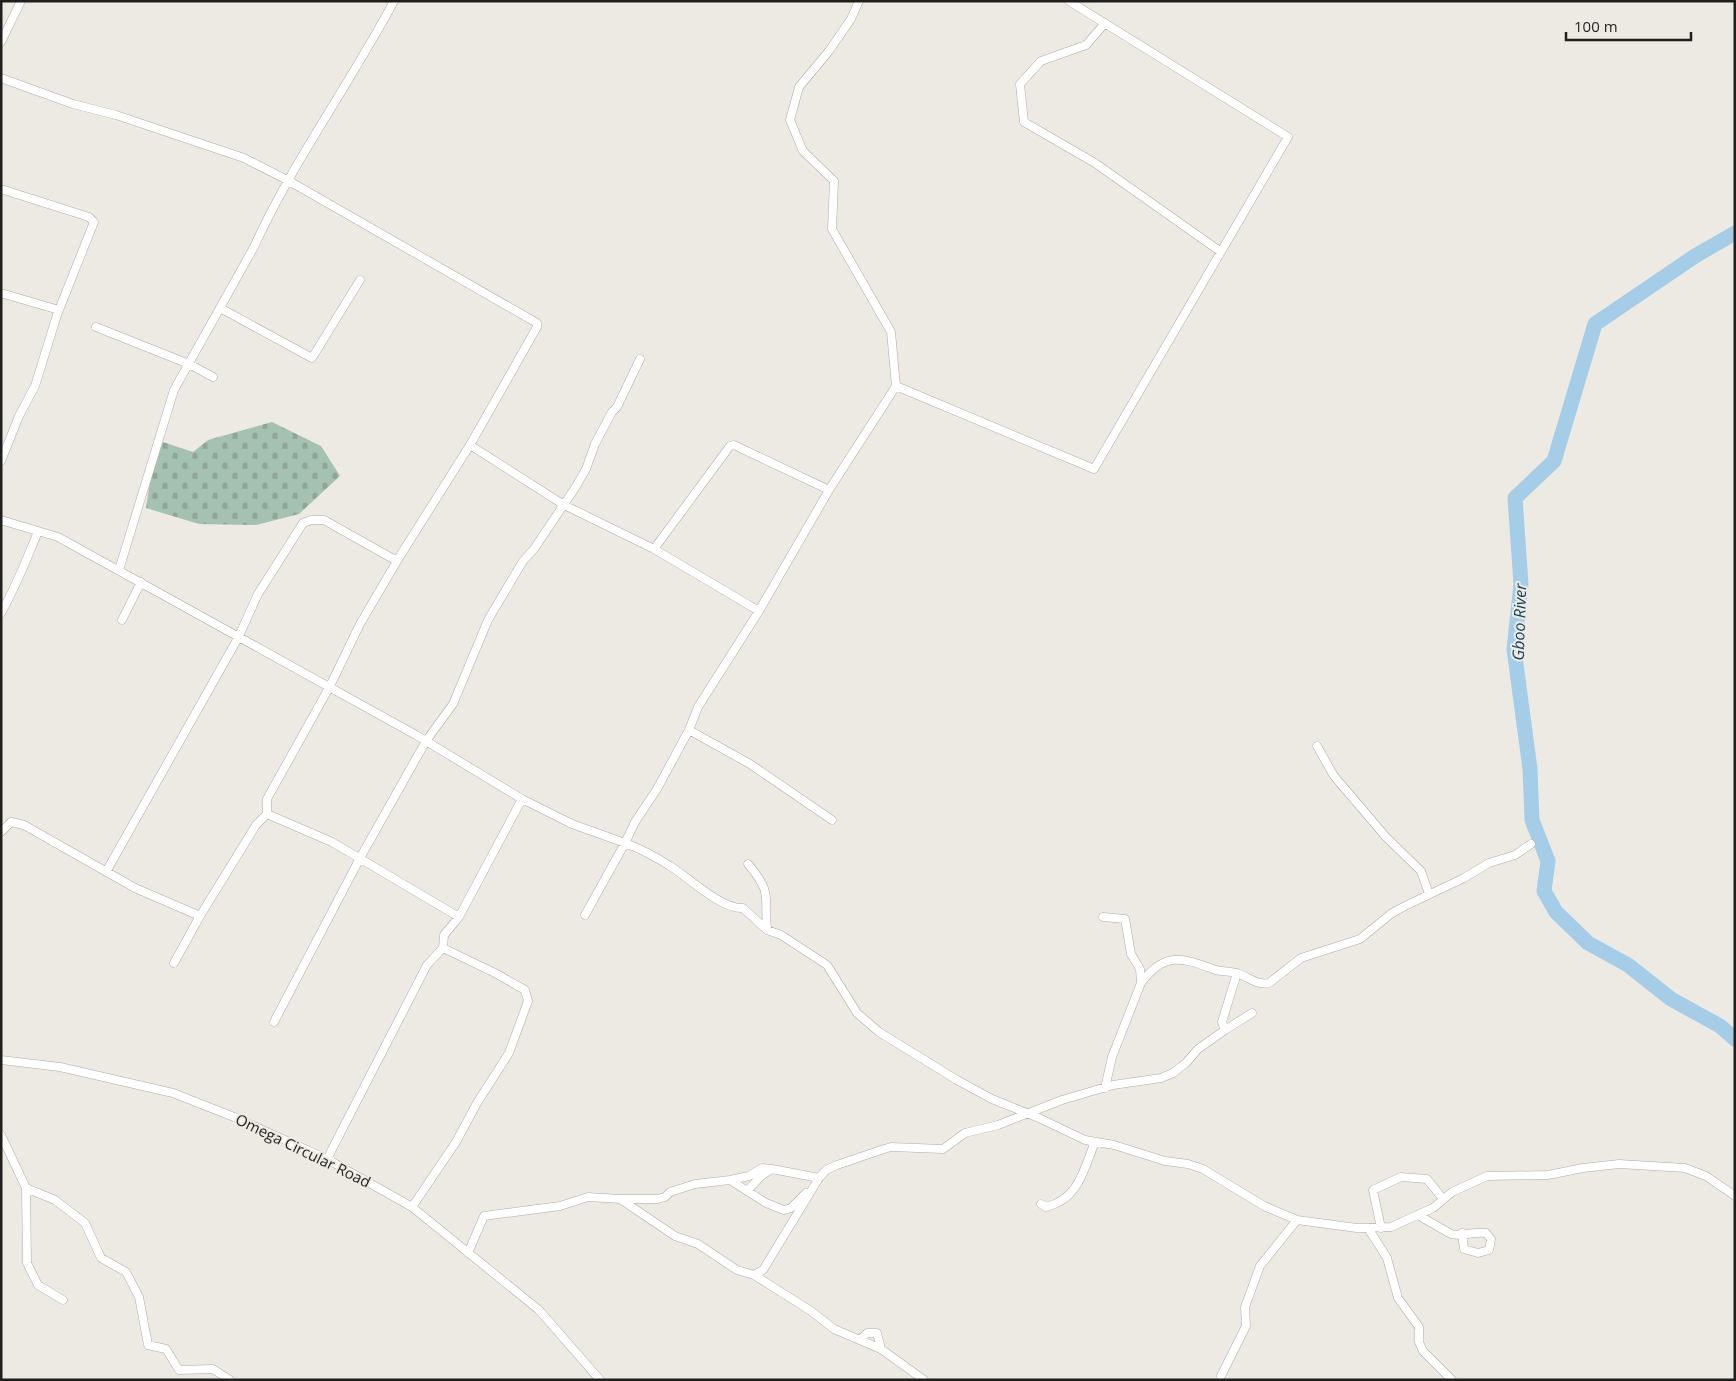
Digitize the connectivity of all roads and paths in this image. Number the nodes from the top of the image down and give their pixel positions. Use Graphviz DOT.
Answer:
graph roads {
  1 [pos="20,1"];
  2 [pos="394,1"];
  3 [pos="859,1"];
  4 [pos="1069,1"];
  5 [pos="1105,23"];
  6 [pos="1,42"];
  7 [pos="1,78"];
  8 [pos="289,181"];
  9 [pos="1,189"];
  10 [pos="1221,252"];
  11 [pos="360,280"];
  12 [pos="1,293"];
  13 [pos="220,308"];
  14 [pos="59,310"];
  15 [pos="96,327"];
  16 [pos="640,359"];
  17 [pos="188,364"];
  18 [pos="214,377"];
  19 [pos="896,386"];
  20 [pos="470,445"];
  21 [pos="1,461"];
  22 [pos="829,490"];
  23 [pos="564,505"];
  24 [pos="1,520"];
  25 [pos="38,532"];
  26 [pos="654,549"];
  27 [pos="397,561"];
  28 [pos="119,570"];
  29 [pos="141,582"];
  30 [pos="759,610"];
  31 [pos="1,613"];
  32 [pos="122,620"];
  33 [pos="238,638"];
  34 [pos="330,686"];
  35 [pos="689,730"];
  36 [pos="426,741"];
  37 [pos="1316,746"];
  38 [pos="522,799"];
  39 [pos="267,814"];
  40 [pos="832,820"];
  41 [pos="1,832"];
  42 [pos="625,843"];
  43 [pos="1531,844"];
  44 [pos="360,858"];
  45 [pos="748,864"];
  46 [pos="106,872"];
  47 [pos="1429,894"];
  48 [pos="585,915"];
  49 [pos="200,916"];
  50 [pos="459,917"];
  51 [pos="1103,917"];
  52 [pos="766,930"];
  53 [pos="443,948"];
  54 [pos="174,963"];
  55 [pos="1237,973"];
  56 [pos="1141,982"];
  57 [pos="1252,1013"];
  58 [pos="274,1022"];
  59 [pos="1225,1030"];
  60 [pos="1,1060"];
  61 [pos="1105,1088"];
  62 [pos="1025,1113"];
  63 [pos="1,1135"];
  64 [pos="1095,1142"];
  65 [pos="327,1159"];
  66 [pos="772,1169"];
  67 [pos="819,1178"];
  68 [pos="730,1180"];
  69 [pos="26,1188"];
  70 [pos="748,1190"];
  71 [pos="810,1190"];
  72 [pos="1735,1196"];
  73 [pos="620,1199"];
  74 [pos="1443,1199"];
  75 [pos="1041,1204"];
  76 [pos="412,1207"];
  77 [pos="1418,1215"];
  78 [pos="1297,1220"];
  79 [pos="1368,1228"];
  80 [pos="1381,1228"];
  81 [pos="1462,1233"];
  82 [pos="468,1254"];
  83 [pos="754,1275"];
  84 [pos="63,1300"];
  85 [pos="860,1339"];
  86 [pos="881,1349"];
  87 [pos="1221,1376"];
  88 [pos="230,1380"];
  89 [pos="600,1380"];
  90 [pos="924,1380"];
  91 [pos="1452,1380"];
  1 -- 6 [label="street"];
  2 -- 8 [label="street"];
  3 -- 19 [label="street"];
  4 -- 5 [label="street"];
  5 -- 10 [label="street"];
  5 -- 10 [label="street"];
  7 -- 8 [label="street"];
  8 -- 13 [label="street"];
  8 -- 20 [label="street"];
  9 -- 14 [label="street"];
  10 -- 19 [label="street"];
  11 -- 13 [label="street"];
  12 -- 14 [label="street"];
  13 -- 17 [label="street"];
  14 -- 21 [label="street"];
  15 -- 17 [label="street"];
  16 -- 23 [label="street"];
  17 -- 18 [label="street"];
  17 -- 28 [label="street"];
  19 -- 22 [label="street"];
  20 -- 23 [label="street"];
  20 -- 27 [label="street"];
  22 -- 26 [label="street"];
  22 -- 30 [label="street"];
  23 -- 26 [label="street"];
  23 -- 36 [label="street"];
  24 -- 25 [label="street"];
  25 -- 28 [label="street"];
  25 -- 31 [label="street"];
  26 -- 30 [label="street"];
  27 -- 33 [label="street"];
  27 -- 34 [label="street"];
  28 -- 29 [label="street"];
  29 -- 32 [label="street"];
  29 -- 33 [label="street"];
  30 -- 35 [label="street"];
  33 -- 34 [label="street"];
  33 -- 46 [label="street"];
  34 -- 36 [label="street"];
  34 -- 39 [label="street"];
  35 -- 40 [label="street"];
  35 -- 42 [label="street"];
  36 -- 38 [label="street"];
  36 -- 44 [label="street"];
  37 -- 47 [label="street"];
  38 -- 42 [label="street"];
  38 -- 50 [label="street"];
  39 -- 44 [label="street"];
  39 -- 49 [label="street"];
  41 -- 46 [label="street"];
  42 -- 48 [label="street"];
  42 -- 52 [label="street"];
  43 -- 47 [label="street"];
  44 -- 50 [label="street"];
  44 -- 58 [label="street"];
  45 -- 52 [label="street"];
  46 -- 49 [label="street"];
  47 -- 55 [label="street"];
  49 -- 54 [label="street"];
  50 -- 53 [label="street"];
  51 -- 56 [label="street"];
  52 -- 62 [label="street"];
  53 -- 65 [label="street"];
  53 -- 76 [label="street"];
  55 -- 56 [label="street"];
  55 -- 59 [label="street"];
  56 -- 61 [label="street"];
  57 -- 59 [label="street"];
  59 -- 61 [label="street"];
  60 -- 65 [label="street, Omega Circular Road"];
  61 -- 62 [label="street"];
  62 -- 64 [label="street"];
  62 -- 67 [label="street"];
  63 -- 69 [label="street"];
  64 -- 75 [label="street"];
  64 -- 78 [label="street"];
  65 -- 76 [label="street, Omega Circular Road"];
  66 -- 67 [label="street"];
  66 -- 68 [label="street"];
  66 -- 70 [label="street"];
  67 -- 71 [label="street"];
  68 -- 70 [label="street"];
  68 -- 73 [label="street"];
  69 -- 84 [label="street"];
  69 -- 88 [label="street"];
  70 -- 71 [label="street"];
  71 -- 83 [label="street"];
  72 -- 74 [label="street"];
  73 -- 82 [label="street"];
  73 -- 83 [label="street"];
  74 -- 77 [label="street"];
  74 -- 80 [label="street"];
  76 -- 82 [label="street, Omega Circular Road"];
  77 -- 80 [label="street"];
  77 -- 81 [label="street"];
  78 -- 79 [label="street"];
  78 -- 87 [label="street"];
  79 -- 80 [label="street"];
  79 -- 91 [label="street"];
  82 -- 89 [label="street, Omega Circular Road"];
  83 -- 85 [label="street"];
  85 -- 86 [label="street"];
  85 -- 86 [label="street"];
  86 -- 90 [label="street"];
}
